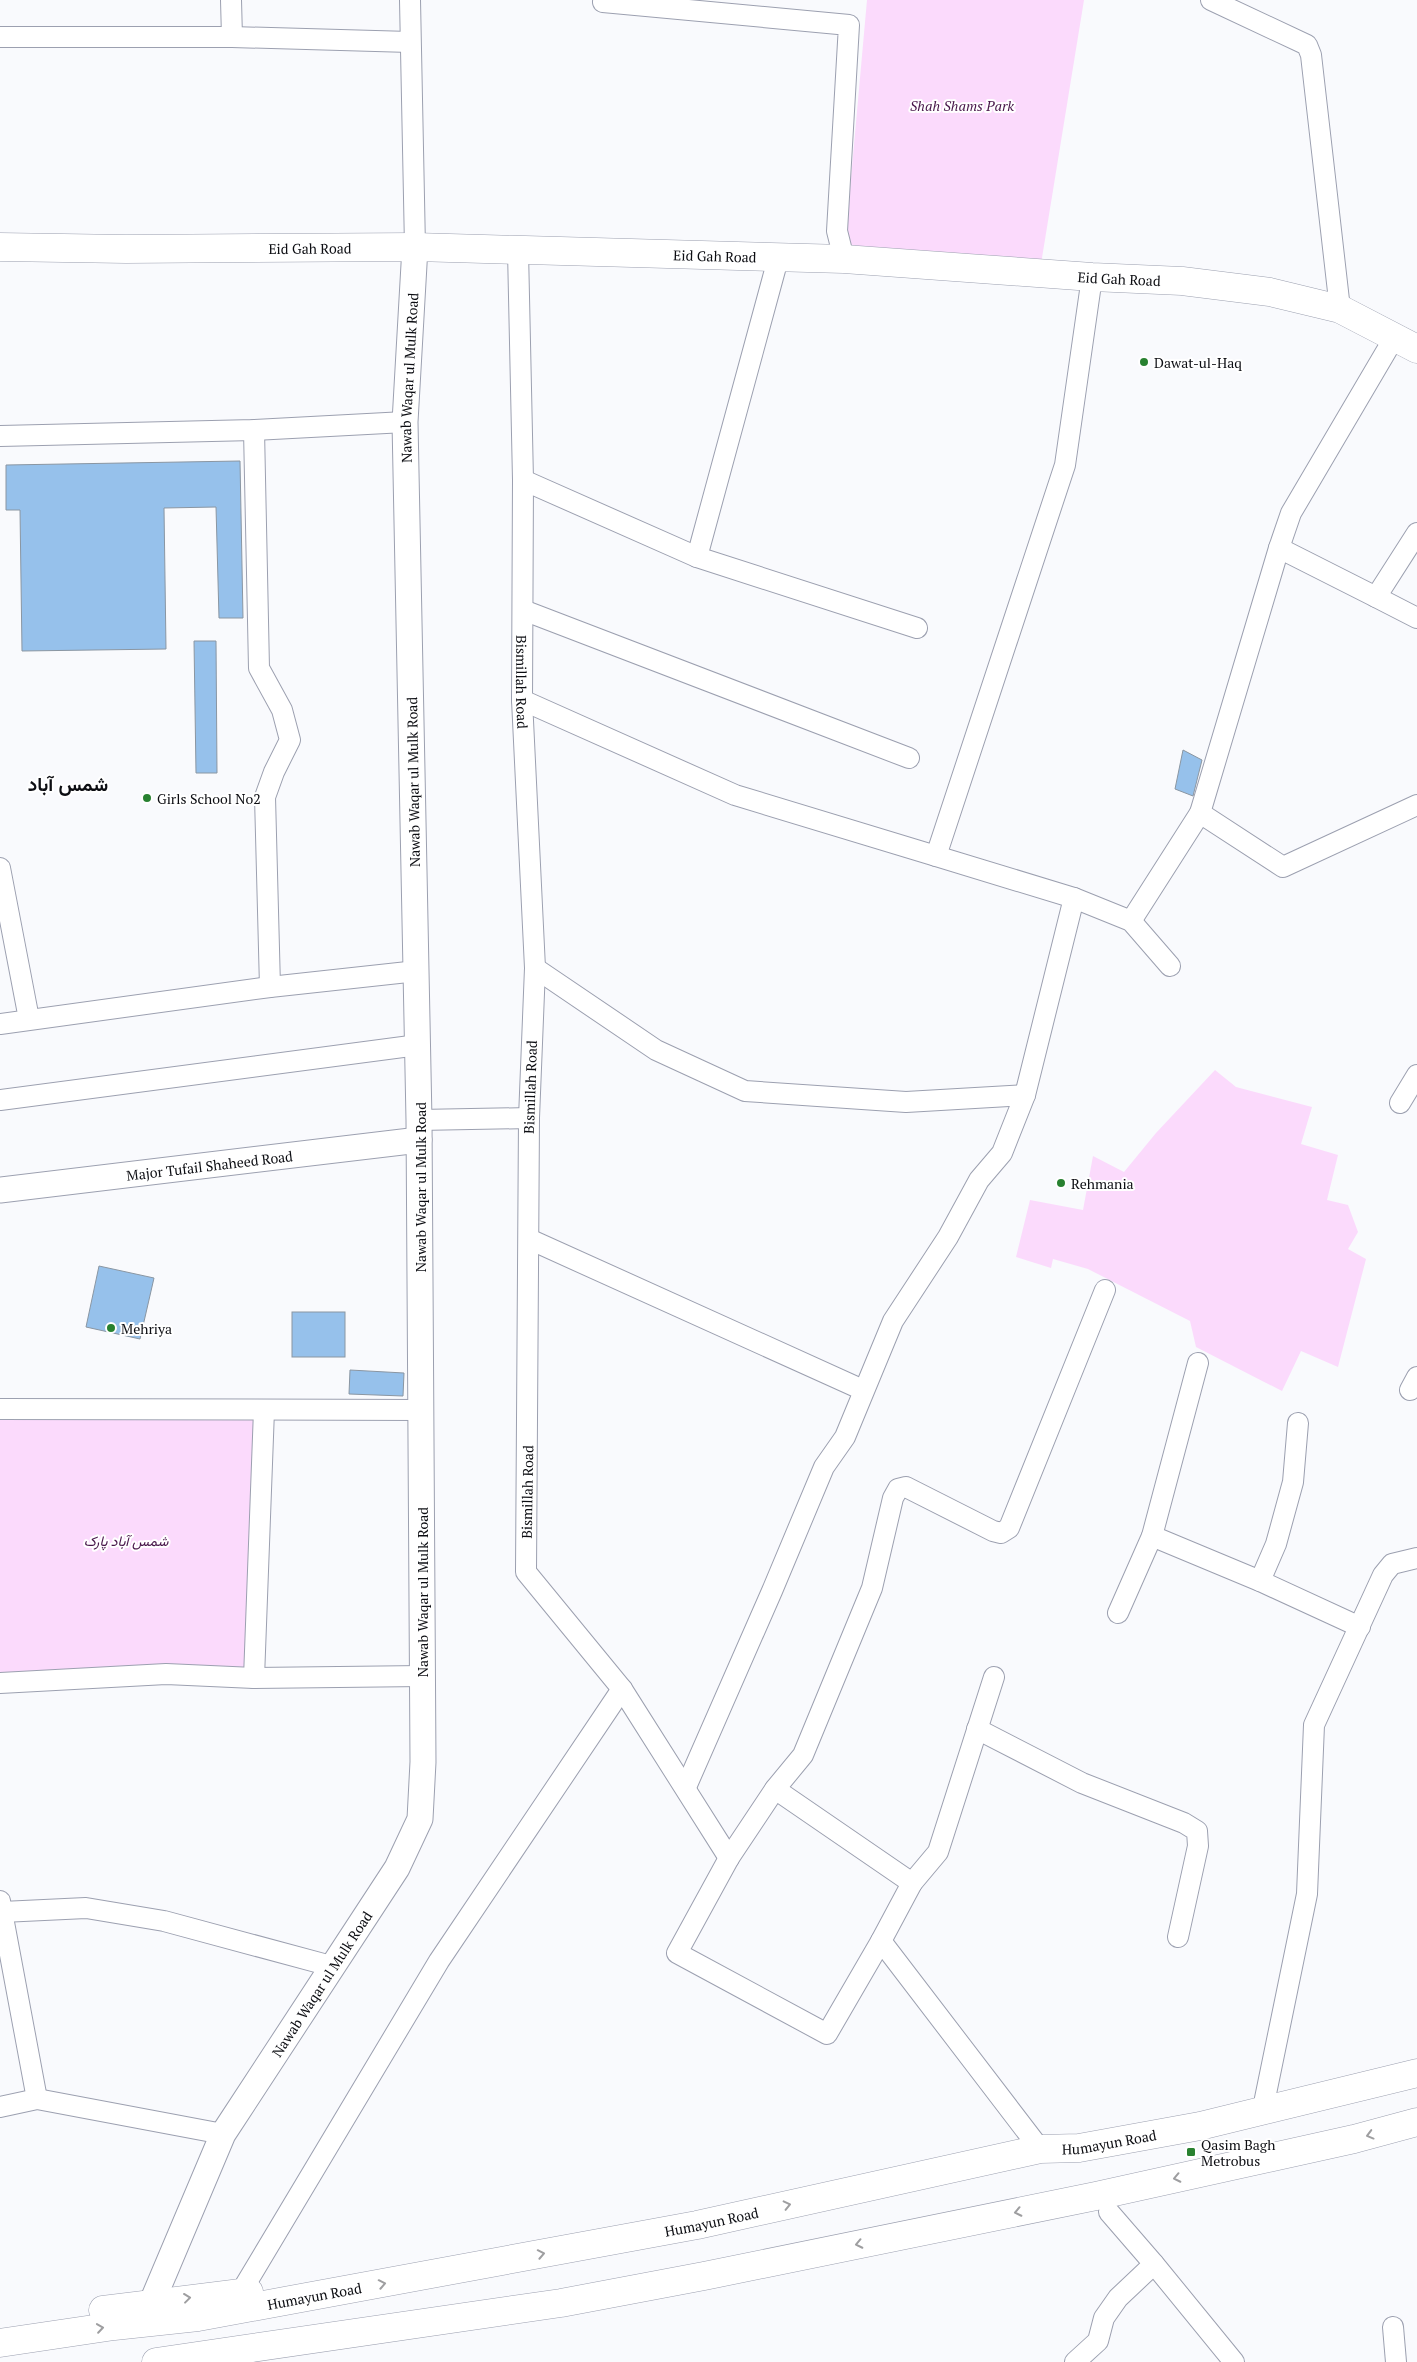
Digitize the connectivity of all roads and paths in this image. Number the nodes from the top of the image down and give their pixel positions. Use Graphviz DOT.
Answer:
graph roads {
  1 [pos="231,0"];
  2 [pos="410,0"];
  3 [pos="604,0"];
  4 [pos="1211,0"];
  5 [pos="0,37"];
  6 [pos="232,37"];
  7 [pos="410,42"];
  8 [pos="0,247"];
  9 [pos="414,247"];
  10 [pos="518,250"];
  11 [pos="778,259"];
  12 [pos="844,260"];
  13 [pos="1092,277"];
  14 [pos="1340,309"];
  15 [pos="1405,344"];
  16 [pos="405,422"];
  17 [pos="254,430"];
  18 [pos="0,436"];
  19 [pos="523,480"];
  20 [pos="1417,534"];
  21 [pos="1279,548"];
  22 [pos="697,557"];
  23 [pos="1376,597"];
  24 [pos="523,610"];
  25 [pos="1417,618"];
  26 [pos="917,628"];
  27 [pos="522,700"];
  28 [pos="909,758"];
  29 [pos="1417,805"];
  30 [pos="1200,813"];
  31 [pos="936,856"];
  32 [pos="0,868"];
  33 [pos="1074,898"];
  34 [pos="1131,921"];
  35 [pos="1170,966"];
  36 [pos="535,968"];
  37 [pos="416,971"];
  38 [pos="270,987"];
  39 [pos="29,1019"];
  40 [pos="0,1024"];
  41 [pos="418,1044"];
  42 [pos="1417,1076"];
  43 [pos="1025,1095"];
  44 [pos="0,1100"];
  45 [pos="1400,1103"];
  46 [pos="529,1118"];
  47 [pos="419,1130"];
  48 [pos="0,1190"];
  49 [pos="529,1239"];
  50 [pos="1105,1290"];
  51 [pos="1198,1364"];
  52 [pos="864,1390"];
  53 [pos="0,1409"];
  54 [pos="264,1410"];
  55 [pos="421,1410"];
  56 [pos="1298,1423"];
  57 [pos="1152,1536"];
  58 [pos="1417,1558"];
  59 [pos="1260,1581"];
  60 [pos="1118,1613"];
  61 [pos="1360,1627"];
  62 [pos="423,1676"];
  63 [pos="994,1677"];
  64 [pos="254,1678"];
  65 [pos="0,1683"];
  66 [pos="622,1690"];
  67 [pos="977,1729"];
  68 [pos="686,1788"];
  69 [pos="775,1789"];
  70 [pos="729,1858"];
  71 [pos="912,1883"];
  72 [pos="1,1906"];
  73 [pos="1178,1937"];
  74 [pos="881,1941"];
  75 [pos="331,1966"];
  76 [pos="1417,2073"];
  77 [pos="37,2099"];
  78 [pos="0,2107"];
  79 [pos="1262,2113"];
  80 [pos="1417,2122"];
  81 [pos="223,2134"];
  82 [pos="1040,2149"];
  83 [pos="1109,2212"];
  84 [pos="1154,2264"];
  85 [pos="241,2292"];
  86 [pos="335,2293"];
  87 [pos="152,2302"];
  88 [pos="0,2326"];
  89 [pos="1393,2327"];
  90 [pos="0,2343"];
  91 [pos="156,2362"];
  92 [pos="1075,2362"];
  93 [pos="1234,2362"];
  94 [pos="1396,2362"];
  1 -- 6 [label="street"];
  2 -- 7 [label="street, Nawab Waqar ul Mulk Road"];
  3 -- 12 [label="street"];
  4 -- 14 [label="street"];
  5 -- 6 [label="street"];
  6 -- 7 [label="street"];
  7 -- 9 [label="street, Nawab Waqar ul Mulk Road"];
  8 -- 9 [label="main road, Eid Gah Road"];
  9 -- 10 [label="main road, Eid Gah Road"];
  9 -- 16 [label="street, Nawab Waqar ul Mulk Road"];
  10 -- 11 [label="main road, Eid Gah Road"];
  10 -- 19 [label="street, Bismillah Road"];
  11 -- 12 [label="main road, Eid Gah Road"];
  11 -- 22 [label="street"];
  12 -- 13 [label="main road, Eid Gah Road"];
  13 -- 14 [label="main road, Eid Gah Road"];
  13 -- 31 [label="street"];
  14 -- 15 [label="main road, Eid Gah Road"];
  15 -- 21 [label="street"];
  16 -- 17 [label="street"];
  16 -- 37 [label="street, Nawab Waqar ul Mulk Road"];
  17 -- 18 [label="street"];
  17 -- 38 [label="street"];
  19 -- 22 [label="street"];
  19 -- 24 [label="street, Bismillah Road"];
  20 -- 23 [label="street"];
  21 -- 23 [label="street"];
  21 -- 30 [label="street"];
  22 -- 26 [label="street"];
  23 -- 25 [label="street"];
  24 -- 27 [label="street, Bismillah Road"];
  24 -- 28 [label="street"];
  27 -- 31 [label="street"];
  27 -- 36 [label="street, Bismillah Road"];
  29 -- 30 [label="street"];
  30 -- 34 [label="street"];
  31 -- 33 [label="street"];
  32 -- 39 [label="street"];
  33 -- 34 [label="street"];
  33 -- 43 [label="street"];
  34 -- 35 [label="street"];
  36 -- 43 [label="street"];
  36 -- 46 [label="street, Bismillah Road"];
  37 -- 38 [label="street"];
  37 -- 41 [label="street, Nawab Waqar ul Mulk Road"];
  38 -- 39 [label="street"];
  39 -- 40 [label="street"];
  41 -- 44 [label="street"];
  41 -- 47 [label="street, Nawab Waqar ul Mulk Road"];
  42 -- 45 [label="street"];
  43 -- 52 [label="street"];
  46 -- 47 [label="street"];
  46 -- 49 [label="street, Bismillah Road"];
  47 -- 48 [label="street, Major Tufail Shaheed Road"];
  47 -- 55 [label="street, Nawab Waqar ul Mulk Road"];
  49 -- 52 [label="street"];
  49 -- 66 [label="street, Bismillah Road"];
  50 -- 69 [label="street"];
  51 -- 57 [label="street"];
  52 -- 68 [label="street"];
  53 -- 54 [label="street"];
  54 -- 55 [label="street"];
  54 -- 64 [label="street"];
  55 -- 62 [label="street, Nawab Waqar ul Mulk Road"];
  56 -- 59 [label="street"];
  57 -- 59 [label="street"];
  57 -- 60 [label="street"];
  58 -- 61 [label="street"];
  59 -- 61 [label="street"];
  61 -- 79 [label="street"];
  62 -- 64 [label="street"];
  62 -- 75 [label="street, Nawab Waqar ul Mulk Road"];
  63 -- 67 [label="street"];
  64 -- 65 [label="street"];
  66 -- 68 [label="street, Bismillah Road"];
  66 -- 85 [label="street"];
  67 -- 71 [label="street"];
  67 -- 73 [label="street"];
  68 -- 70 [label="street, Bismillah Road"];
  69 -- 70 [label="street"];
  69 -- 71 [label="street"];
  70 -- 74 [label="street"];
  71 -- 74 [label="street"];
  72 -- 75 [label="street"];
  72 -- 77 [label="street"];
  74 -- 82 [label="street"];
  75 -- 81 [label="street, Nawab Waqar ul Mulk Road"];
  76 -- 79 [label="main road, Humayun Road"];
  77 -- 78 [label="street"];
  77 -- 81 [label="street"];
  79 -- 82 [label="main road, Humayun Road"];
  80 -- 91 [label="main road, one-way"];
  81 -- 87 [label="street, Nawab Waqar ul Mulk Road"];
  86 -- 82 [label="main road, Humayun Road, one-way"];
  83 -- 84 [label="street"];
  84 -- 92 [label="street"];
  84 -- 93 [label="street"];
  85 -- 86 [label="main road"];
  87 -- 85 [label="main road, one-way"];
  90 -- 86 [label="main road, Humayun Road, one-way"];
  87 -- 88 [label="main road"];
  89 -- 94 [label="street"];
}
